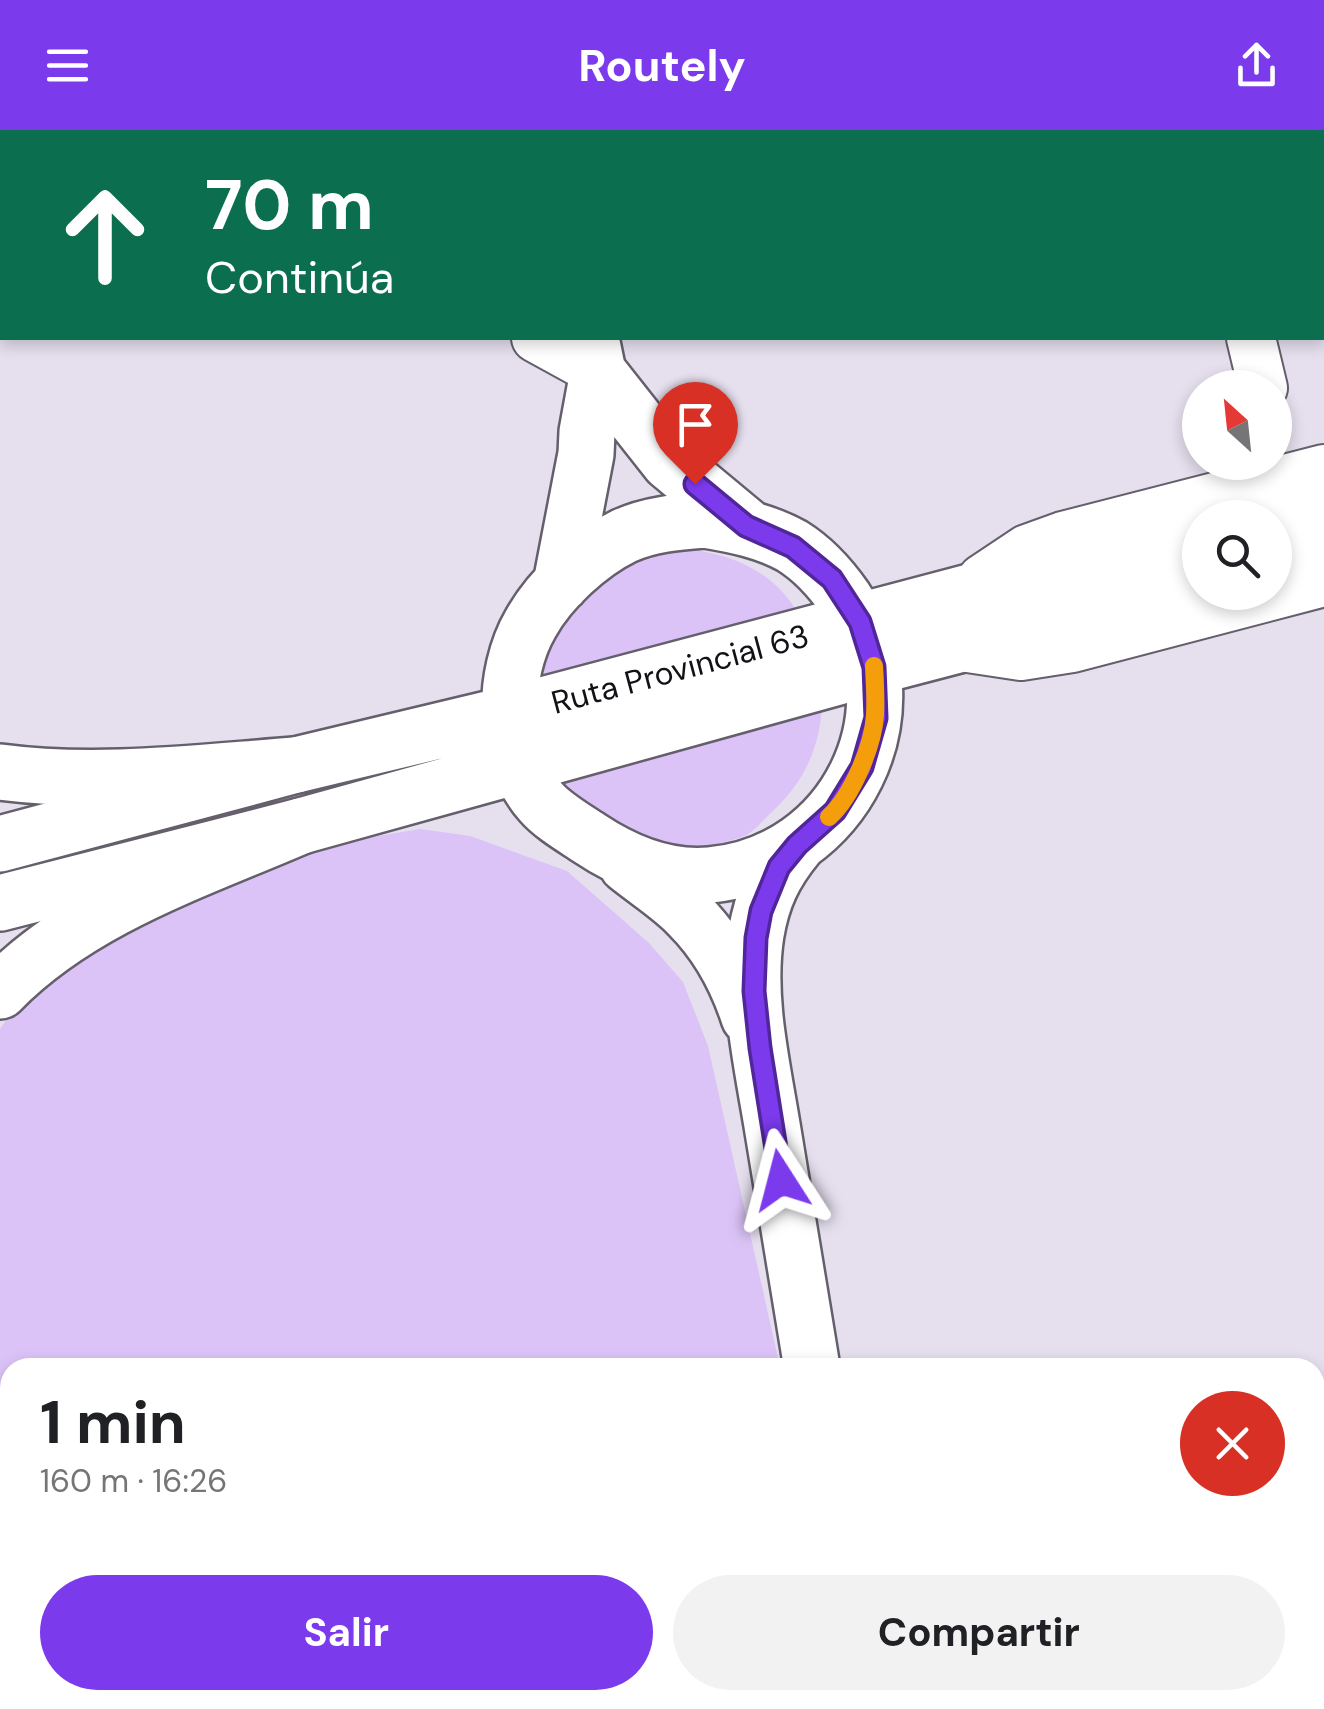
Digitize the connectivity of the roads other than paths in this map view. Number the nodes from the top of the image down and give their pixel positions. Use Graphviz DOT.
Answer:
graph roads {
  1 [pos="543,340"];
  2 [pos="1251,340"];
  3 [pos="594,354"];
  4 [pos="1258,370"];
  5 [pos="1292,480"];
  6 [pos="746,526"];
  7 [pos="1182,539"];
  8 [pos="1324,548"];
  9 [pos="1292,556"];
  10 [pos="1324,582"];
  11 [pos="561,584"];
  12 [pos="1182,585"];
  13 [pos="954,622"];
  14 [pos="867,644"];
  15 [pos="514,740"];
  16 [pos="296,765"];
  17 [pos="0,772"];
  18 [pos="301,826"];
  19 [pos="0,844"];
  20 [pos="797,845"];
  21 [pos="617,857"];
  22 [pos="0,902"];
  23 [pos="0,990"];
  24 [pos="760,1048"];
  25 [pos="810,1358"];
  1 -- 3 [label="street"];
  2 -- 4 [label="street"];
  3 -- 6 [label="main road"];
  3 -- 11 [label="main road"];
  5 -- 13 [label="street"];
  6 -- 11 [label="main road"];
  6 -- 14 [label="main road"];
  7 -- 13 [label="main road, Ruta Provincial 63"];
  8 -- 9 [label="main road"];
  10 -- 13 [label="street"];
  11 -- 15 [label="main road"];
  12 -- 13 [label="main road, Ruta Provincial 63"];
  13 -- 14 [label="main road, Ruta Provincial 63"];
  14 -- 15 [label="main road, Ruta Provincial 63"];
  14 -- 20 [label="main road"];
  15 -- 16 [label="main road"];
  15 -- 18 [label="main road"];
  15 -- 21 [label="main road"];
  16 -- 17 [label="main road"];
  16 -- 19 [label="main road"];
  18 -- 22 [label="main road"];
  18 -- 23 [label="main road"];
  20 -- 21 [label="main road"];
  20 -- 24 [label="main road"];
  21 -- 24 [label="main road"];
  24 -- 25 [label="main road"];
}
